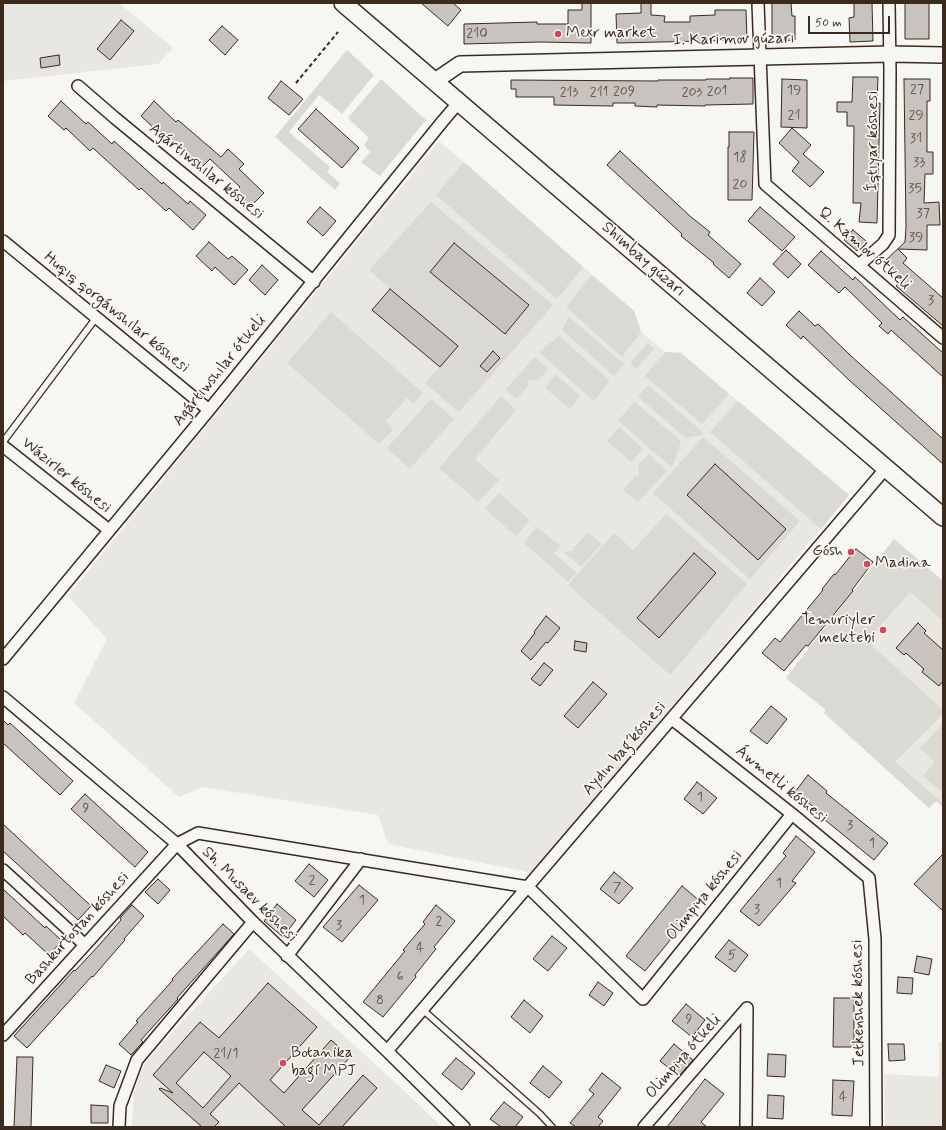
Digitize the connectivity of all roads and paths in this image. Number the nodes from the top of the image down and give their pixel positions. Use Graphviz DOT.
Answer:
graph roads {
  1 [pos="343,3"];
  2 [pos="758,3"];
  3 [pos="889,3"];
  4 [pos="338,32"];
  5 [pos="890,54"];
  6 [pos="943,55"];
  7 [pos="759,58"];
  8 [pos="435,81"];
  9 [pos="296,83"];
  10 [pos="78,86"];
  11 [pos="459,102"];
  12 [pos="3,241"];
  13 [pos="859,266"];
  14 [pos="314,282"];
  15 [pos="96,318"];
  16 [pos="943,338"];
  17 [pos="209,410"];
  18 [pos="3,442"];
  19 [pos="3,446"];
  20 [pos="886,468"];
  21 [pos="943,517"];
  22 [pos="109,530"];
  23 [pos="3,659"];
  24 [pos="3,696"];
  25 [pos="672,719"];
  26 [pos="792,814"];
  27 [pos="177,844"];
  28 [pos="361,859"];
  29 [pos="3,870"];
  30 [pos="869,878"];
  31 [pos="528,887"];
  32 [pos="253,922"];
  33 [pos="84,944"];
  34 [pos="287,956"];
  35 [pos="423,1010"];
  36 [pos="3,1035"];
  37 [pos="387,1051"];
  38 [pos="119,1127"];
  39 [pos="464,1127"];
  40 [pos="552,1127"];
  41 [pos="644,1127"];
  42 [pos="746,1127"];
  43 [pos="876,1127"];
  1 -- 8 [label="main road, Shımbay gúzarı"];
  2 -- 7 [label="street"];
  3 -- 5 [label="street, Íqtıyar kóshesi"];
  4 -- 9 [label="path"];
  5 -- 6 [label="street, I. Karimov gúzarı"];
  5 -- 7 [label="street, I. Karimov gúzarı"];
  5 -- 13 [label="street, Íqtıyar kóshesi"];
  7 -- 8 [label="street, I. Karimov gúzarı"];
  7 -- 13 [label="street, Q. Kamlov ótkeli"];
  8 -- 11 [label="main road, Shımbay gúzarı"];
  10 -- 14 [label="street, Aǵartıwshılar kóshesi"];
  11 -- 14 [label="street, Aǵartıwshılar ótkeli"];
  11 -- 20 [label="main road, Shımbay gúzarı"];
  12 -- 15 [label="street, Huqıq qorǵawshılar kóshesi"];
  13 -- 16 [label="street, Q. Kamlov ótkeli"];
  14 -- 17 [label="street, Aǵartıwshılar ótkeli"];
  15 -- 17 [label="street, Huqıq qorǵawshılar kóshesi"];
  15 -- 18 [label="lane"];
  17 -- 22 [label="street, Aǵartıwshılar ótkeli"];
  19 -- 22 [label="street, Wázirler kóshesi"];
  20 -- 21 [label="main road, Shımbay gúzarı"];
  20 -- 25 [label="street, Aydın baǵ kóshesi"];
  22 -- 23 [label="street, Aǵartıwshılar ótkeli"];
  24 -- 27 [label="street, Sh. Musaev kóshesi"];
  25 -- 26 [label="street, Áwmetli kóshesi"];
  25 -- 31 [label="street, Aydın baǵ kóshesi"];
  26 -- 30 [label="street, Áwmetli kóshesi"];
  26 -- 31 [label="street, Olimpiya kóshesi"];
  27 -- 28 [label="street, Bashkurtostan kóshesi"];
  27 -- 32 [label="street, Sh. Musaev kóshesi"];
  27 -- 33 [label="street, Bashkurtostan kóshesi"];
  28 -- 31 [label="street, Bashkurtostan kóshesi"];
  28 -- 34 [label="street"];
  29 -- 33 [label="street"];
  30 -- 43 [label="street, Jetkenshek kóshesi"];
  31 -- 35 [label="street, Aydın baǵ kóshesi"];
  32 -- 34 [label="street, Sh. Musaev kóshesi"];
  32 -- 38 [label="street"];
  33 -- 36 [label="street, Bashkurtostan kóshesi"];
  34 -- 37 [label="street, Sh. Musaev kóshesi"];
  35 -- 37 [label="street, Aydın baǵ kóshesi"];
  35 -- 40 [label="lane"];
  37 -- 39 [label="street, Sh. Musaev kóshesi"];
  41 -- 42 [label="street, Olimpiya ótkeli"];
}
